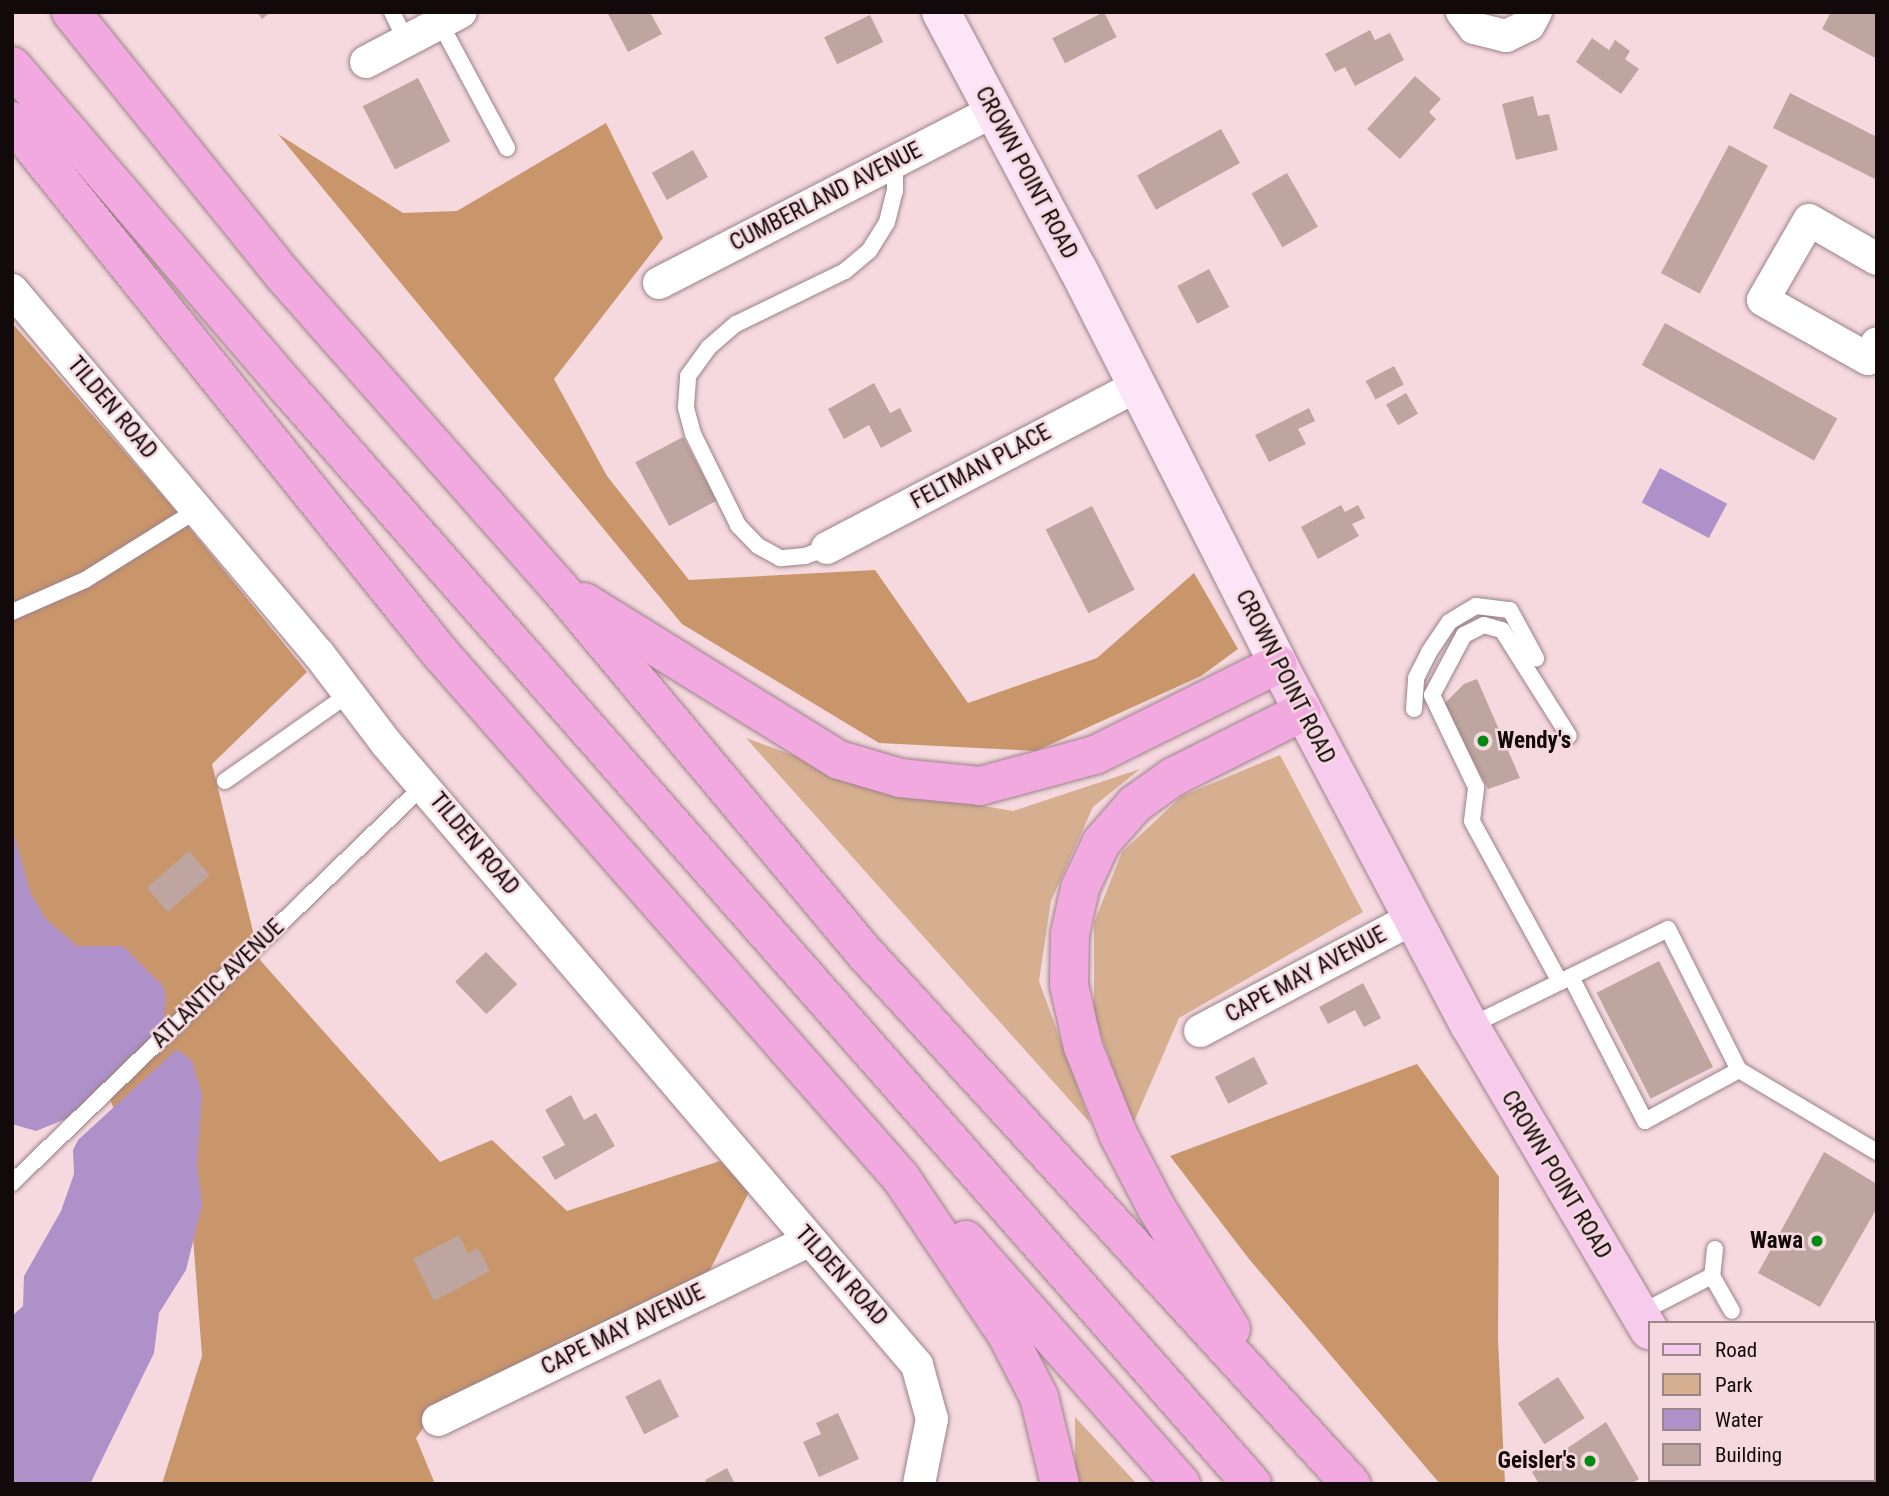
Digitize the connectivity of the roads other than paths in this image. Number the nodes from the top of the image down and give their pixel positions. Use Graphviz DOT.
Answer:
graph roads {
  1 [pos="71,12"];
  2 [pos="392,12"];
  3 [pos="941,12"];
  4 [pos="1462,12"];
  5 [pos="1536,12"];
  6 [pos="450,18"];
  7 [pos="406,41"];
  8 [pos="366,62"];
  9 [pos="12,66"];
  10 [pos="992,112"];
  11 [pos="12,121"];
  12 [pos="507,148"];
  13 [pos="895,162"];
  14 [pos="1877,259"];
  15 [pos="659,283"];
  16 [pos="12,290"];
  17 [pos="1877,343"];
  18 [pos="1135,387"];
  19 [pos="197,510"];
  20 [pos="827,548"];
  21 [pos="557,584"];
  22 [pos="12,612"];
  23 [pos="1536,658"];
  24 [pos="1278,664"];
  25 [pos="350,694"];
  26 [pos="1414,709"];
  27 [pos="1303,712"];
  28 [pos="1569,736"];
  29 [pos="225,781"];
  30 [pos="424,785"];
  31 [pos="1413,918"];
  32 [pos="1565,979"];
  33 [pos="1470,1026"];
  34 [pos="1200,1031"];
  35 [pos="1740,1070"];
  36 [pos="1877,1152"];
  37 [pos="901,1178"];
  38 [pos="12,1183"];
  39 [pos="808,1241"];
  40 [pos="1715,1249"];
  41 [pos="1712,1276"];
  42 [pos="1732,1311"];
  43 [pos="1644,1322"];
  44 [pos="1289,1419"];
  45 [pos="438,1420"];
  46 [pos="919,1484"];
  47 [pos="1060,1484"];
  48 [pos="1181,1484"];
  49 [pos="1252,1484"];
  50 [pos="1351,1484"];
  1 -- 21 [label="highway"];
  2 -- 7 [label="lane"];
  3 -- 10 [label="main road, CROWN POINT ROAD"];
  4 -- 5 [label="street"];
  6 -- 7 [label="street"];
  6 -- 12 [label="lane"];
  7 -- 8 [label="street"];
  9 -- 49 [label="highway"];
  10 -- 13 [label="street, CUMBERLAND AVENUE"];
  10 -- 18 [label="main road, CROWN POINT ROAD"];
  11 -- 37 [label="highway"];
  13 -- 15 [label="street, CUMBERLAND AVENUE"];
  13 -- 20 [label="lane"];
  14 -- 17 [label="street"];
  16 -- 19 [label="street, TILDEN ROAD"];
  18 -- 20 [label="street, FELTMAN PLACE"];
  18 -- 24 [label="main road, CROWN POINT ROAD"];
  19 -- 22 [label="lane"];
  19 -- 25 [label="street, TILDEN ROAD"];
  21 -- 24 [label="highway"];
  21 -- 44 [label="highway"];
  23 -- 26 [label="lane"];
  24 -- 27 [label="main road, CROWN POINT ROAD"];
  25 -- 29 [label="lane"];
  25 -- 30 [label="street, TILDEN ROAD"];
  27 -- 31 [label="main road, CROWN POINT ROAD"];
  27 -- 44 [label="highway"];
  28 -- 32 [label="lane"];
  30 -- 38 [label="lane, ATLANTIC AVENUE"];
  30 -- 39 [label="street, TILDEN ROAD"];
  31 -- 33 [label="main road, CROWN POINT ROAD"];
  31 -- 34 [label="street, CAPE MAY AVENUE"];
  32 -- 33 [label="lane"];
  32 -- 35 [label="lane"];
  32 -- 35 [label="lane"];
  33 -- 43 [label="main road, CROWN POINT ROAD"];
  35 -- 36 [label="lane"];
  37 -- 47 [label="highway"];
  37 -- 48 [label="highway"];
  39 -- 45 [label="street, CAPE MAY AVENUE"];
  39 -- 46 [label="street, TILDEN ROAD"];
  40 -- 41 [label="lane"];
  41 -- 42 [label="lane"];
  41 -- 43 [label="lane"];
  44 -- 50 [label="highway"];
}
